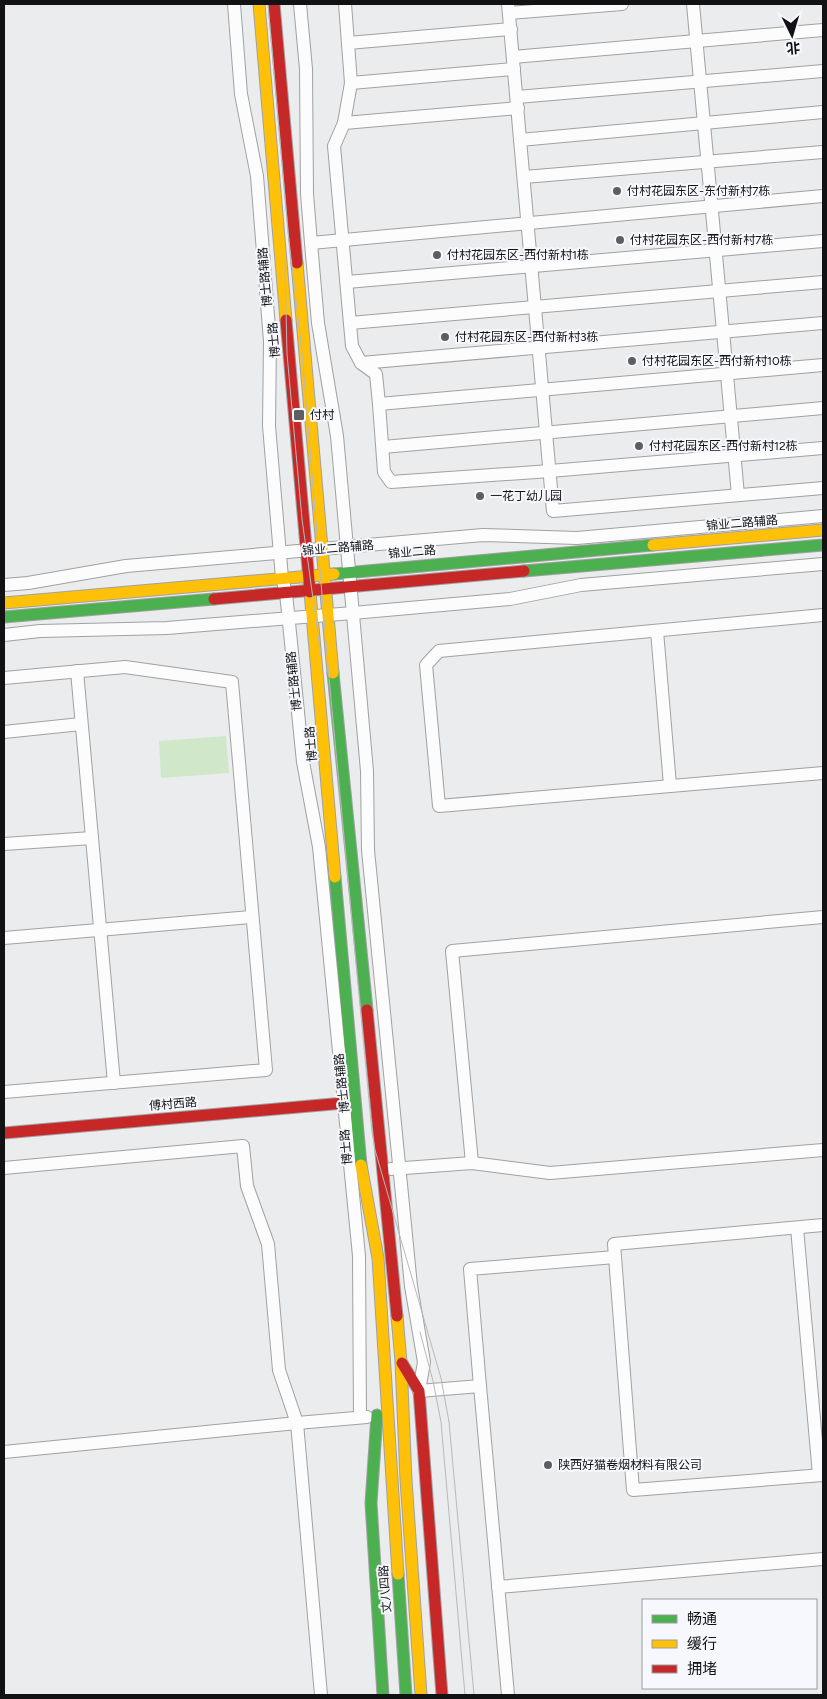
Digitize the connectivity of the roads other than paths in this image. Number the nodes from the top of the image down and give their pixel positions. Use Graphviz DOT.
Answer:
graph roads {
  1 [pos="234,4"];
  2 [pos="259,4"];
  3 [pos="274,4"];
  4 [pos="300,4"];
  5 [pos="345,4"];
  6 [pos="622,4"];
  7 [pos="693,4"];
  8 [pos="509,8"];
  9 [pos="510,29"];
  10 [pos="823,30"];
  11 [pos="697,41"];
  12 [pos="348,43"];
  13 [pos="514,63"];
  14 [pos="823,71"];
  15 [pos="701,82"];
  16 [pos="351,83"];
  17 [pos="517,102"];
  18 [pos="823,112"];
  19 [pos="344,123"];
  20 [pos="705,123"];
  21 [pos="520,140"];
  22 [pos="823,152"];
  23 [pos="708,162"];
  24 [pos="524,177"];
  25 [pos="823,196"];
  26 [pos="712,206"];
  27 [pos="527,223"];
  28 [pos="342,241"];
  29 [pos="823,241"];
  30 [pos="311,243"];
  31 [pos="716,250"];
  32 [pos="531,266"];
  33 [pos="347,282"];
  34 [pos="823,282"];
  35 [pos="720,291"];
  36 [pos="535,307"];
  37 [pos="350,323"];
  38 [pos="823,323"];
  39 [pos="724,331"];
  40 [pos="539,348"];
  41 [pos="361,363"];
  42 [pos="823,365"];
  43 [pos="727,374"];
  44 [pos="542,390"];
  45 [pos="379,404"];
  46 [pos="823,408"];
  47 [pos="730,416"];
  48 [pos="546,433"];
  49 [pos="383,447"];
  50 [pos="823,448"];
  51 [pos="734,455"];
  52 [pos="550,471"];
  53 [pos="823,488"];
  54 [pos="738,495"];
  55 [pos="823,516"];
  56 [pos="823,530"];
  57 [pos="823,546"];
  58 [pos="347,547"];
  59 [pos="322,550"];
  60 [pos="306,551"];
  61 [pos="280,553"];
  62 [pos="823,564"];
  63 [pos="349,571"];
  64 [pos="324,574"];
  65 [pos="308,575"];
  66 [pos="282,578"];
  67 [pos="4,586"];
  68 [pos="350,587"];
  69 [pos="325,589"];
  70 [pos="310,590"];
  71 [pos="286,593"];
  72 [pos="4,603"];
  73 [pos="353,613"];
  74 [pos="328,615"];
  75 [pos="823,615"];
  76 [pos="313,616"];
  77 [pos="4,617"];
  78 [pos="288,618"];
  79 [pos="656,631"];
  80 [pos="4,635"];
  81 [pos="77,671"];
  82 [pos="4,678"];
  83 [pos="82,724"];
  84 [pos="4,732"];
  85 [pos="823,773"];
  86 [pos="670,785"];
  87 [pos="92,838"];
  88 [pos="4,844"];
  89 [pos="252,917"];
  90 [pos="823,917"];
  91 [pos="100,930"];
  92 [pos="4,938"];
  93 [pos="114,1083"];
  94 [pos="4,1092"];
  95 [pos="344,1103"];
  96 [pos="4,1133"];
  97 [pos="823,1150"];
  98 [pos="472,1163"];
  99 [pos="4,1168"];
  100 [pos="399,1168"];
  101 [pos="383,1170"];
  102 [pos="823,1225"];
  103 [pos="797,1228"];
  104 [pos="615,1257"];
  105 [pos="401,1362"];
  106 [pos="384,1369"];
  107 [pos="480,1386"];
  108 [pos="419,1391"];
  109 [pos="377,1416"];
  110 [pos="360,1417"];
  111 [pos="297,1423"];
  112 [pos="4,1452"];
  113 [pos="821,1475"];
  114 [pos="392,1480"];
  115 [pos="823,1559"];
  116 [pos="498,1587"];
  117 [pos="321,1695"];
  118 [pos="383,1695"];
  119 [pos="406,1695"];
  120 [pos="421,1695"];
  121 [pos="442,1695"];
  122 [pos="508,1695"];
  1 -- 61 [label="street, 博士路辅路"];
  2 -- 60 [label="main road, 博士路"];
  3 -- 59 [label="main road"];
  4 -- 30 [label="street"];
  5 -- 12 [label="street"];
  6 -- 8 [label="street"];
  7 -- 11 [label="street"];
  8 -- 9 [label="street"];
  9 -- 12 [label="street"];
  9 -- 13 [label="street"];
  10 -- 11 [label="street"];
  11 -- 13 [label="street"];
  11 -- 15 [label="street"];
  12 -- 16 [label="street"];
  13 -- 16 [label="street"];
  13 -- 17 [label="street"];
  14 -- 15 [label="street"];
  15 -- 17 [label="street"];
  15 -- 20 [label="street"];
  16 -- 19 [label="street"];
  17 -- 19 [label="street"];
  17 -- 21 [label="street"];
  18 -- 20 [label="street"];
  19 -- 28 [label="street"];
  20 -- 21 [label="street"];
  20 -- 23 [label="street"];
  21 -- 24 [label="street"];
  22 -- 23 [label="street"];
  23 -- 24 [label="street"];
  23 -- 26 [label="street"];
  24 -- 27 [label="street"];
  25 -- 26 [label="street"];
  26 -- 27 [label="street"];
  26 -- 31 [label="street"];
  27 -- 28 [label="street"];
  27 -- 32 [label="street"];
  28 -- 30 [label="street"];
  28 -- 33 [label="street"];
  29 -- 31 [label="street"];
  30 -- 58 [label="street"];
  31 -- 32 [label="street"];
  31 -- 35 [label="street"];
  32 -- 33 [label="street"];
  32 -- 36 [label="street"];
  33 -- 37 [label="street"];
  34 -- 35 [label="street"];
  35 -- 36 [label="street"];
  35 -- 39 [label="street"];
  36 -- 37 [label="street"];
  36 -- 40 [label="street"];
  37 -- 41 [label="street"];
  38 -- 39 [label="street"];
  39 -- 40 [label="street"];
  39 -- 43 [label="street"];
  40 -- 41 [label="street"];
  40 -- 44 [label="street"];
  41 -- 45 [label="street"];
  42 -- 43 [label="street"];
  43 -- 44 [label="street"];
  43 -- 47 [label="street"];
  44 -- 45 [label="street"];
  44 -- 48 [label="street"];
  45 -- 49 [label="street"];
  46 -- 47 [label="street"];
  47 -- 48 [label="street"];
  47 -- 51 [label="street"];
  48 -- 49 [label="street"];
  48 -- 52 [label="street"];
  49 -- 52 [label="street"];
  50 -- 51 [label="street"];
  51 -- 52 [label="street"];
  51 -- 54 [label="street"];
  52 -- 54 [label="street"];
  53 -- 54 [label="street"];
  55 -- 58 [label="street, 锦业二路辅路"];
  56 -- 63 [label="main road, 锦业二路"];
  57 -- 68 [label="main road"];
  58 -- 59 [label="street, 锦业二路辅路"];
  58 -- 63 [label="street"];
  59 -- 60 [label="street, 锦业二路辅路"];
  59 -- 64 [label="main road"];
  60 -- 61 [label="street, 锦业二路辅路"];
  60 -- 65 [label="main road, 博士路"];
  61 -- 66 [label="street, 博士路辅路"];
  61 -- 67 [label="street, 锦业二路辅路"];
  62 -- 73 [label="street"];
  63 -- 64 [label="main road, 锦业二路"];
  63 -- 68 [label="street"];
  64 -- 65 [label="main road, 锦业二路"];
  64 -- 69 [label="main road"];
  65 -- 66 [label="main road, 锦业二路"];
  65 -- 70 [label="main road, 博士路"];
  66 -- 71 [label="street, 博士路辅路"];
  66 -- 72 [label="main road, 锦业二路"];
  68 -- 69 [label="main road"];
  68 -- 73 [label="street"];
  69 -- 70 [label="main road"];
  69 -- 74 [label="main road"];
  70 -- 71 [label="main road"];
  70 -- 76 [label="main road, 博士路"];
  71 -- 77 [label="main road"];
  71 -- 78 [label="street, 博士路辅路"];
  73 -- 74 [label="street"];
  73 -- 100 [label="street"];
  74 -- 76 [label="street"];
  74 -- 101 [label="main road"];
  75 -- 79 [label="street"];
  76 -- 78 [label="street"];
  76 -- 106 [label="main road, 博士路"];
  78 -- 80 [label="street"];
  78 -- 95 [label="street, 博士路辅路"];
  79 -- 86 [label="street"];
  79 -- 86 [label="street"];
  81 -- 82 [label="street"];
  81 -- 83 [label="street"];
  81 -- 89 [label="street"];
  83 -- 84 [label="street"];
  83 -- 87 [label="street"];
  85 -- 86 [label="street"];
  87 -- 88 [label="street"];
  87 -- 91 [label="street"];
  89 -- 91 [label="street"];
  89 -- 93 [label="street"];
  90 -- 98 [label="street"];
  91 -- 92 [label="street"];
  91 -- 93 [label="street"];
  93 -- 94 [label="street"];
  95 -- 96 [label="main road, 傅村西路"];
  95 -- 110 [label="street, 博士路辅路"];
  97 -- 98 [label="street"];
  98 -- 100 [label="street"];
  99 -- 111 [label="street"];
  100 -- 101 [label="street"];
  100 -- 108 [label="street"];
  101 -- 105 [label="main road"];
  102 -- 103 [label="street"];
  103 -- 104 [label="street"];
  103 -- 113 [label="street"];
  104 -- 107 [label="street"];
  104 -- 113 [label="street"];
  105 -- 108 [label="main road"];
  105 -- 120 [label="main road"];
  106 -- 109 [label="main road"];
  106 -- 114 [label="main road, 博士路"];
  107 -- 108 [label="street"];
  107 -- 116 [label="street"];
  108 -- 121 [label="main road"];
  109 -- 110 [label="street"];
  109 -- 118 [label="main road"];
  110 -- 111 [label="street"];
  111 -- 112 [label="street"];
  111 -- 117 [label="street"];
  114 -- 119 [label="main road, 丈八四路"];
  115 -- 116 [label="street"];
  116 -- 122 [label="street"];
}
